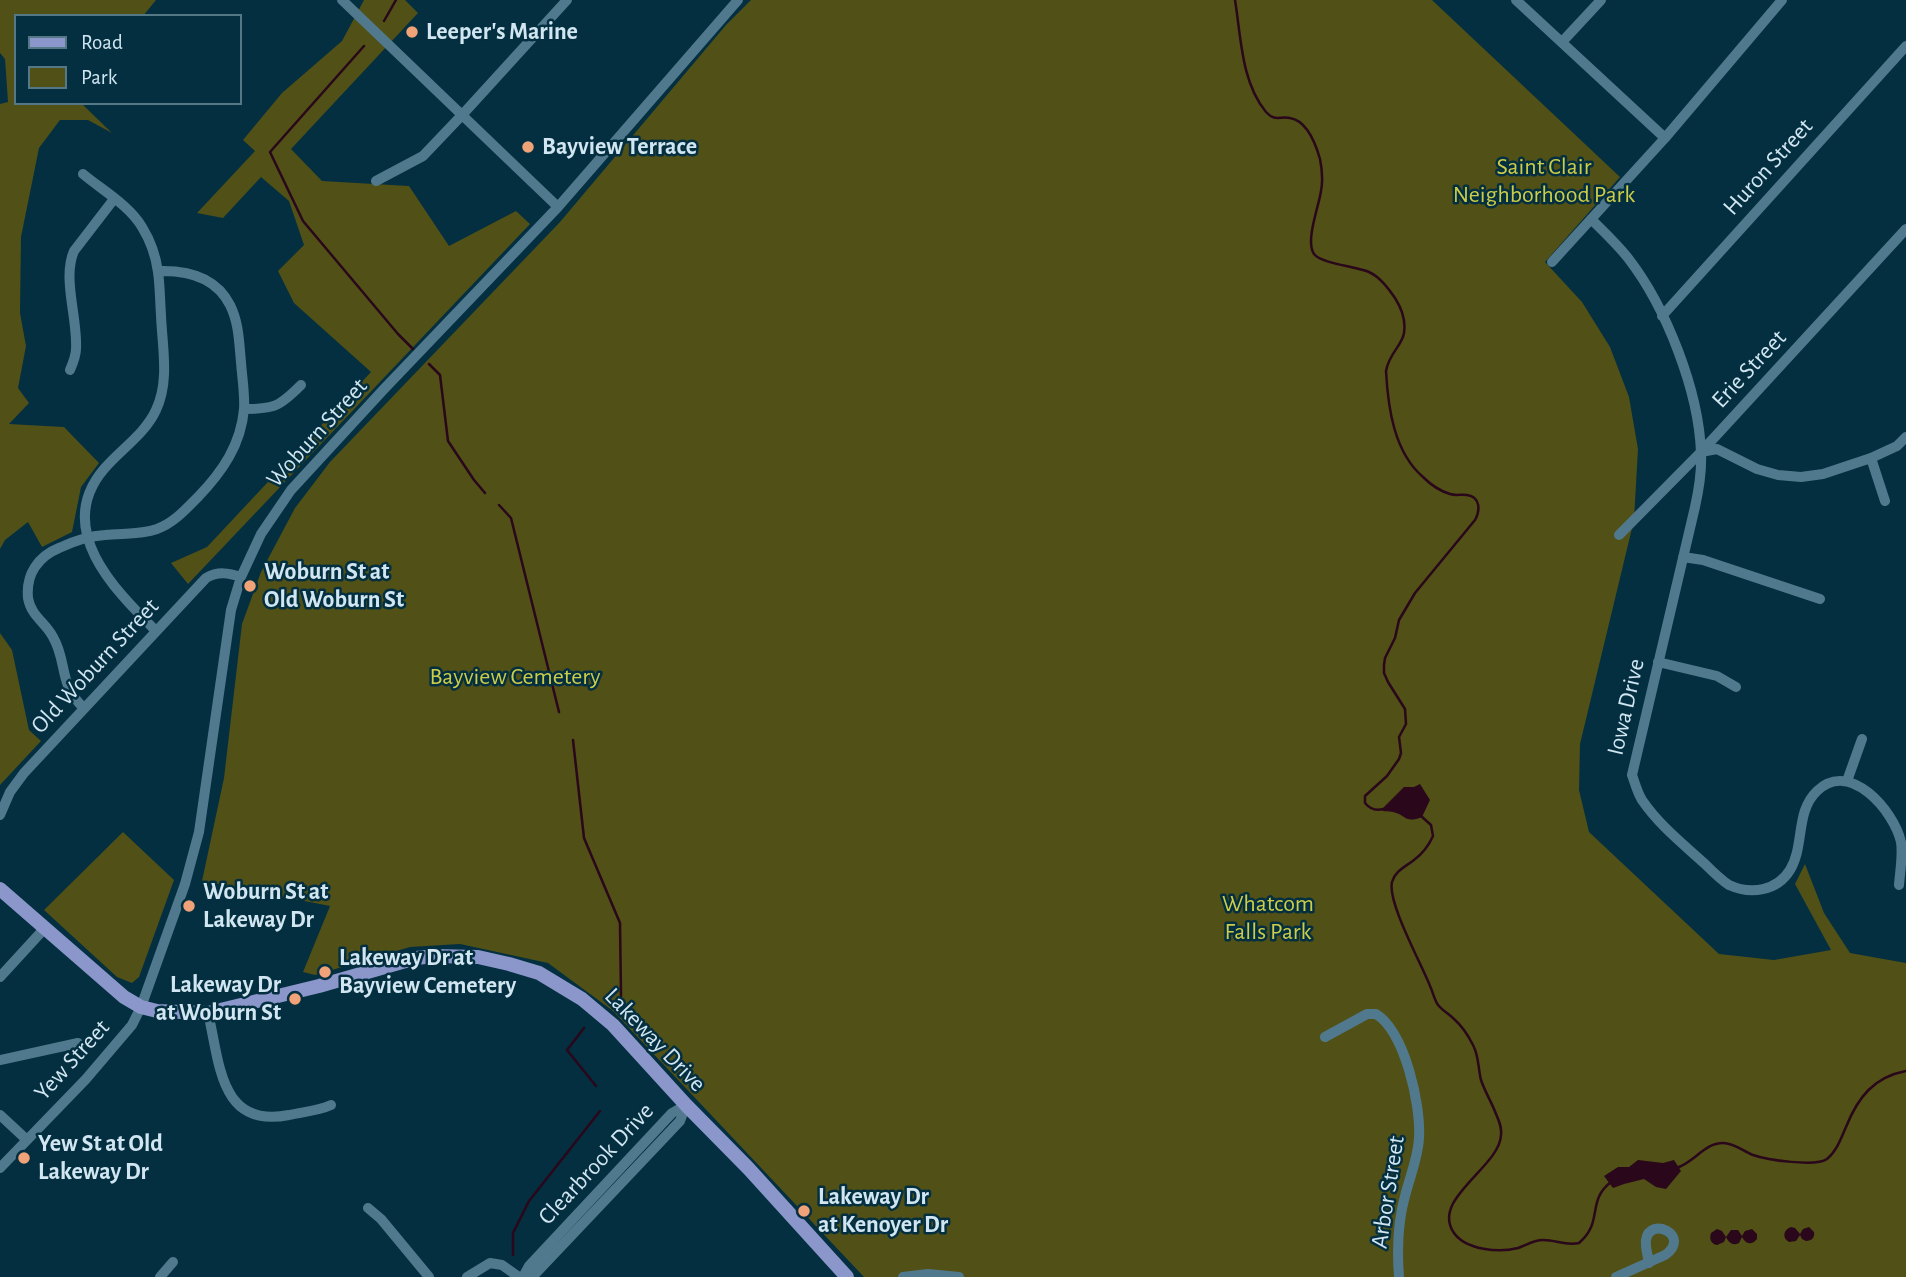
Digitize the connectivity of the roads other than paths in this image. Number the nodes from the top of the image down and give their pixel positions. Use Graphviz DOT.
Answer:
graph roads {
  1 [pos="342,0"];
  2 [pos="567,0"];
  3 [pos="738,0"];
  4 [pos="1516,0"];
  5 [pos="1601,0"];
  6 [pos="1782,0"];
  7 [pos="1562,42"];
  8 [pos="1906,46"];
  9 [pos="463,114"];
  10 [pos="1665,138"];
  11 [pos="83,174"];
  12 [pos="376,181"];
  13 [pos="114,200"];
  14 [pos="558,207"];
  15 [pos="1591,219"];
  16 [pos="1906,229"];
  17 [pos="1552,262"];
  18 [pos="158,271"];
  19 [pos="1662,316"];
  20 [pos="70,370"];
  21 [pos="301,386"];
  22 [pos="244,409"];
  23 [pos="1906,437"];
  24 [pos="1701,452"];
  25 [pos="1871,458"];
  26 [pos="1885,501"];
  27 [pos="1619,535"];
  28 [pos="87,538"];
  29 [pos="1683,557"];
  30 [pos="241,577"];
  31 [pos="1820,599"];
  32 [pos="156,631"];
  33 [pos="1658,662"];
  34 [pos="1736,687"];
  35 [pos="84,708"];
  36 [pos="1862,739"];
  37 [pos="1847,781"];
  38 [pos="0,815"];
  39 [pos="1899,885"];
  40 [pos="0,889"];
  41 [pos="44,929"];
  42 [pos="0,978"];
  43 [pos="141,1007"];
  44 [pos="208,1013"];
  45 [pos="1325,1037"];
  46 [pos="78,1044"];
  47 [pos="0,1060"];
  48 [pos="331,1105"];
  49 [pos="686,1105"];
  50 [pos="0,1115"];
  51 [pos="27,1140"];
  52 [pos="0,1168"];
  53 [pos="368,1208"];
  54 [pos="173,1262"];
  55 [pos="1650,1263"];
  56 [pos="160,1277"];
  57 [pos="429,1277"];
  58 [pos="467,1277"];
  59 [pos="523,1277"];
  60 [pos="847,1277"];
  61 [pos="903,1277"];
  62 [pos="959,1277"];
  63 [pos="1399,1277"];
  64 [pos="1616,1277"];
  1 -- 9 [label="street"];
  2 -- 9 [label="street"];
  3 -- 14 [label="street, Woburn Street"];
  4 -- 7 [label="street"];
  5 -- 7 [label="street"];
  6 -- 10 [label="street"];
  7 -- 10 [label="street"];
  8 -- 19 [label="street, Huron Street"];
  9 -- 12 [label="street"];
  9 -- 14 [label="street"];
  10 -- 15 [label="street"];
  11 -- 13 [label="street"];
  13 -- 18 [label="street"];
  13 -- 20 [label="street"];
  14 -- 30 [label="street, Woburn Street"];
  15 -- 17 [label="street"];
  15 -- 19 [label="street, Iowa Drive"];
  16 -- 24 [label="street, Erie Street"];
  18 -- 22 [label="street"];
  18 -- 28 [label="street"];
  19 -- 24 [label="street, Iowa Drive"];
  21 -- 22 [label="street"];
  22 -- 28 [label="street"];
  23 -- 25 [label="street"];
  24 -- 25 [label="street"];
  24 -- 27 [label="street, Erie Street"];
  24 -- 29 [label="street, Iowa Drive"];
  25 -- 26 [label="street"];
  28 -- 32 [label="street"];
  28 -- 35 [label="street"];
  29 -- 31 [label="street"];
  29 -- 33 [label="street, Iowa Drive"];
  30 -- 32 [label="street, Old Woburn Street"];
  30 -- 43 [label="street, Woburn Street"];
  32 -- 35 [label="street, Old Woburn Street"];
  33 -- 34 [label="street"];
  33 -- 37 [label="street, Iowa Drive"];
  35 -- 38 [label="street, Old Woburn Street"];
  36 -- 37 [label="street"];
  37 -- 39 [label="street"];
  40 -- 41 [label="main road, Lakeway Drive"];
  41 -- 42 [label="street"];
  41 -- 43 [label="main road, Lakeway Drive"];
  43 -- 44 [label="main road, Lakeway Drive"];
  43 -- 51 [label="street, Yew Street"];
  44 -- 48 [label="street"];
  44 -- 49 [label="main road, Lakeway Drive"];
  45 -- 63 [label="street, Arbor Street"];
  46 -- 47 [label="street"];
  49 -- 59 [label="street, Clearbrook Drive"];
  49 -- 60 [label="main road, Lakeway Drive"];
  50 -- 51 [label="street"];
  51 -- 52 [label="street, Yew Street"];
  53 -- 57 [label="street"];
  54 -- 56 [label="street"];
  55 -- 64 [label="street"];
  58 -- 59 [label="street"];
  61 -- 62 [label="street"];
}
